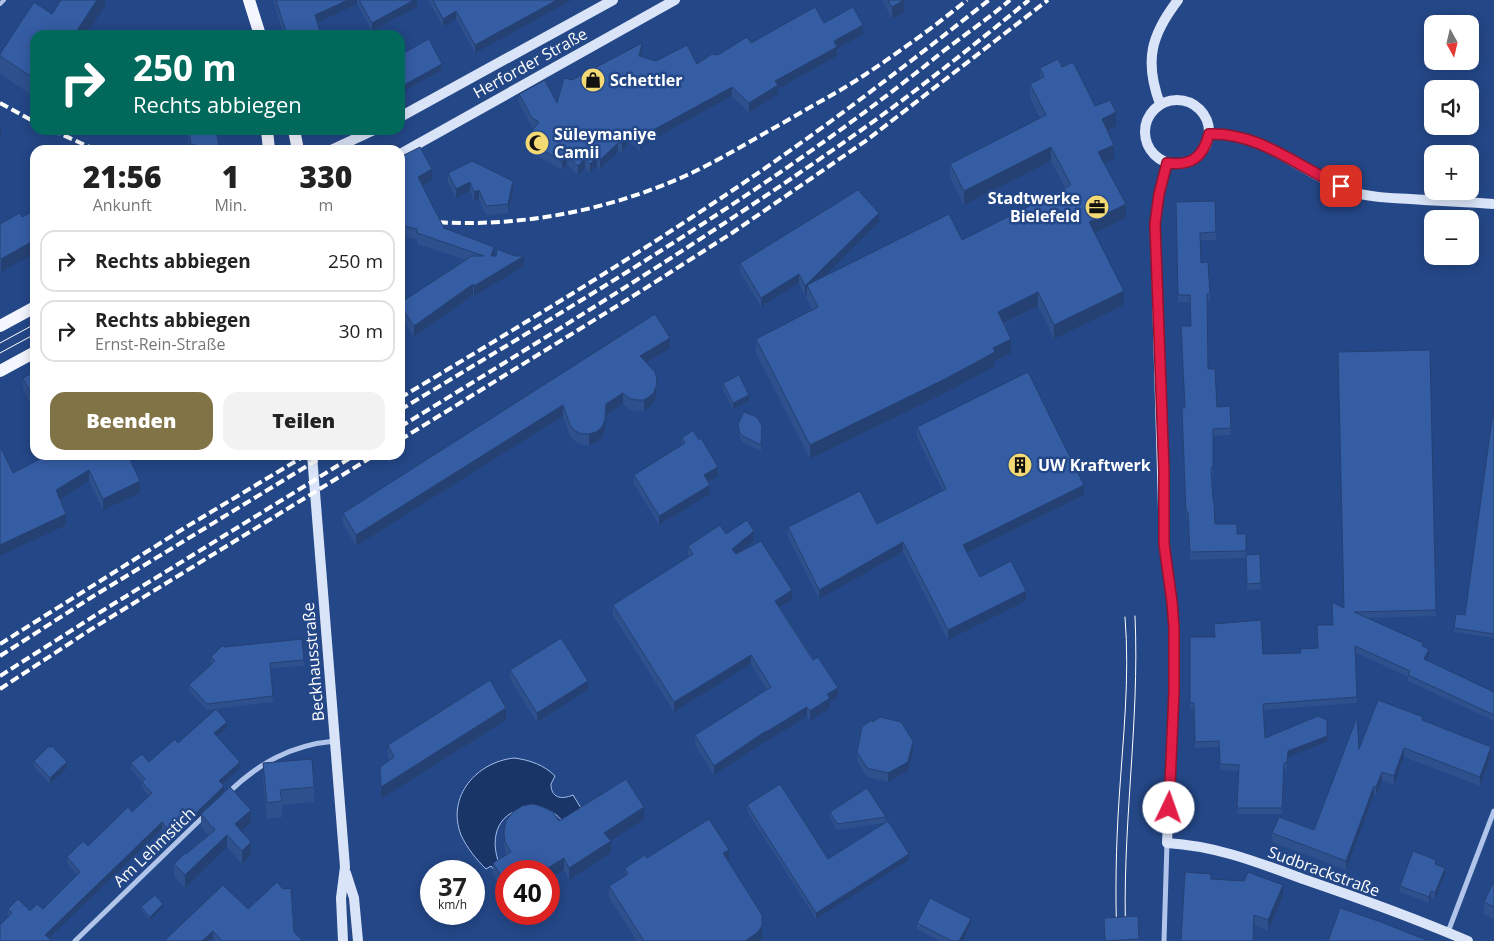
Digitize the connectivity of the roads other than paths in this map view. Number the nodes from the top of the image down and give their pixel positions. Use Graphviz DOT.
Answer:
graph roads {
  1 [pos="4,0"];
  2 [pos="249,0"];
  3 [pos="614,0"];
  4 [pos="675,0"];
  5 [pos="1178,0"];
  6 [pos="666,3"];
  7 [pos="0,4"];
  8 [pos="258,30"];
  9 [pos="1160,104"];
  10 [pos="405,114"];
  11 [pos="1209,134"];
  12 [pos="363,135"];
  13 [pos="342,145"];
  14 [pos="405,151"];
  15 [pos="1167,163"];
  16 [pos="1494,204"];
  17 [pos="30,310"];
  18 [pos="0,326"];
  19 [pos="30,355"];
  20 [pos="0,371"];
  21 [pos="312,460"];
  22 [pos="335,741"];
  23 [pos="226,796"];
  24 [pos="212,809"];
  25 [pos="1494,811"];
  26 [pos="1167,843"];
  27 [pos="345,867"];
  28 [pos="1448,933"];
  29 [pos="75,941"];
  30 [pos="343,941"];
  31 [pos="358,941"];
  32 [pos="1164,941"];
  33 [pos="1468,941"];
  1 -- 7 [label="lane"];
  2 -- 8 [label="main road"];
  3 -- 10 [label="street, Herforder Straße"];
  4 -- 6 [label="street, Herforder Straße"];
  5 -- 9 [label="street"];
  6 -- 14 [label="street, Herforder Straße"];
  9 -- 11 [label="street"];
  9 -- 15 [label="street"];
  11 -- 15 [label="street"];
  11 -- 16 [label="street"];
  12 -- 13 [label="street"];
  15 -- 26 [label="street"];
  17 -- 18 [label="main road"];
  19 -- 20 [label="main road"];
  21 -- 22 [label="street, Beckhausstraße"];
  22 -- 23 [label="street"];
  22 -- 27 [label="street, Beckhausstraße"];
  24 -- 29 [label="street, Am Lehmstich"];
  25 -- 28 [label="street"];
  26 -- 28 [label="street, Sudbrackstraße"];
  26 -- 32 [label="street"];
  27 -- 30 [label="street, Beckhausstraße"];
  27 -- 31 [label="street, Beckhausstraße"];
  28 -- 33 [label="street, Sudbrackstraße"];
}
